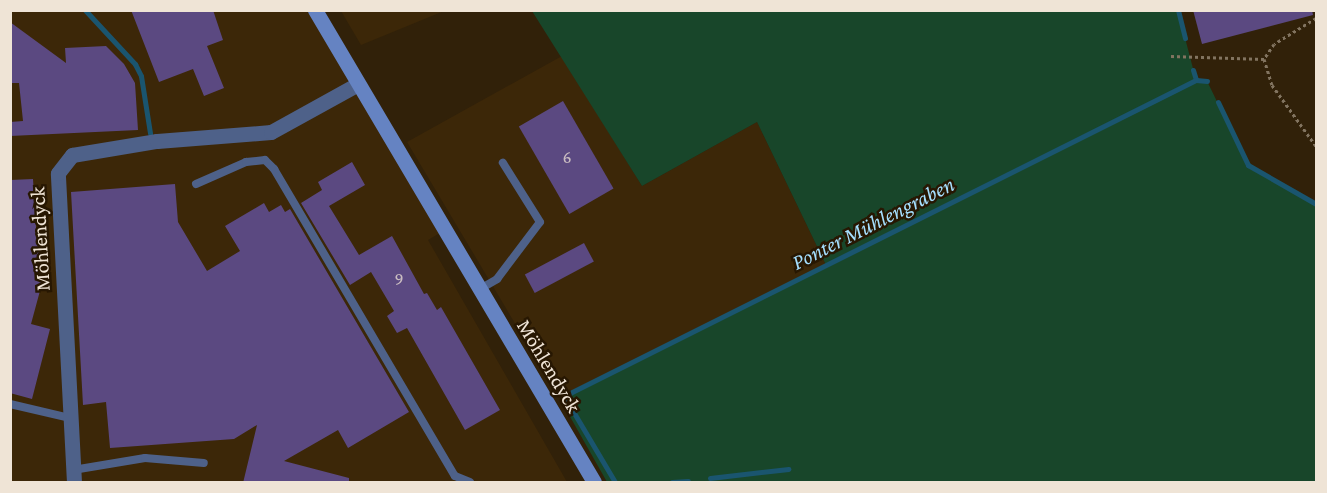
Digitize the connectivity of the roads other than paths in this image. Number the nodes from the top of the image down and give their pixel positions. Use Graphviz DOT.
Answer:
graph roads {
  1 [pos="315,10"];
  2 [pos="358,84"];
  3 [pos="503,163"];
  4 [pos="196,184"];
  5 [pos="480,289"];
  6 [pos="10,404"];
  7 [pos="70,418"];
  8 [pos="204,463"];
  9 [pos="74,476"];
  10 [pos="470,483"];
  11 [pos="594,483"];
  1 -- 2 [label="street, Möhlendyck"];
  2 -- 5 [label="street, Möhlendyck"];
  2 -- 7 [label="street, Möhlendyck"];
  3 -- 5 [label="lane"];
  4 -- 10 [label="lane"];
  5 -- 11 [label="street, Möhlendyck"];
  6 -- 7 [label="lane"];
  7 -- 9 [label="street, Möhlendyck"];
  8 -- 9 [label="lane"];
}
